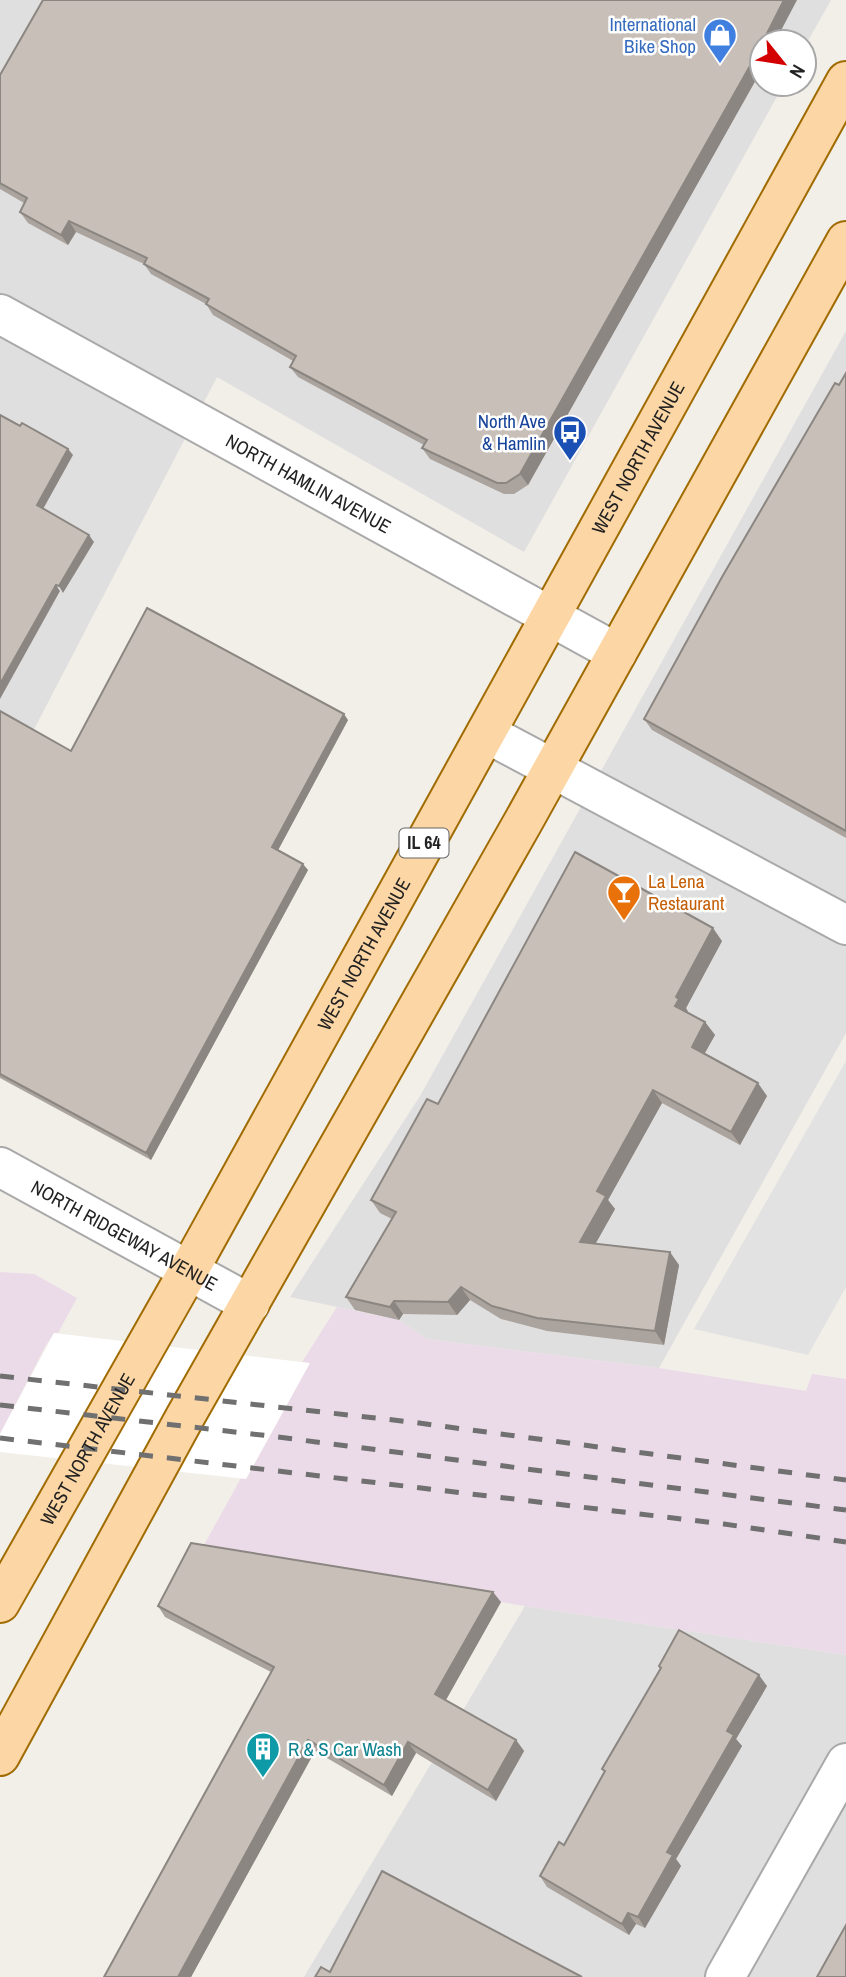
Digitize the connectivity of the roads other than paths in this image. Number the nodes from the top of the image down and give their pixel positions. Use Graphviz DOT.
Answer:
graph roads {
  1 [pos="846,81"];
  2 [pos="846,241"];
  3 [pos="0,314"];
  4 [pos="550,616"];
  5 [pos="617,653"];
  6 [pos="486,733"];
  7 [pos="553,769"];
  8 [pos="842,923"];
  9 [pos="0,1167"];
  10 [pos="188,1270"];
  11 [pos="250,1304"];
  12 [pos="0,1603"];
  13 [pos="0,1756"];
  14 [pos="846,1763"];
  15 [pos="725,1977"];
  1 -- 4 [label="main road, WEST NORTH AVENUE / IL 64"];
  2 -- 5 [label="main road"];
  3 -- 4 [label="street, NORTH HAMLIN AVENUE"];
  4 -- 5 [label="street, NORTH HAMLIN AVENUE"];
  4 -- 6 [label="main road, WEST NORTH AVENUE / IL 64"];
  5 -- 7 [label="main road"];
  6 -- 7 [label="street"];
  6 -- 10 [label="main road, WEST NORTH AVENUE / IL 64"];
  7 -- 8 [label="street"];
  7 -- 11 [label="main road"];
  9 -- 10 [label="street, NORTH RIDGEWAY AVENUE"];
  10 -- 11 [label="street, NORTH RIDGEWAY AVENUE"];
  10 -- 12 [label="main road, WEST NORTH AVENUE / IL 64"];
  11 -- 13 [label="main road"];
  14 -- 15 [label="street"];
}
